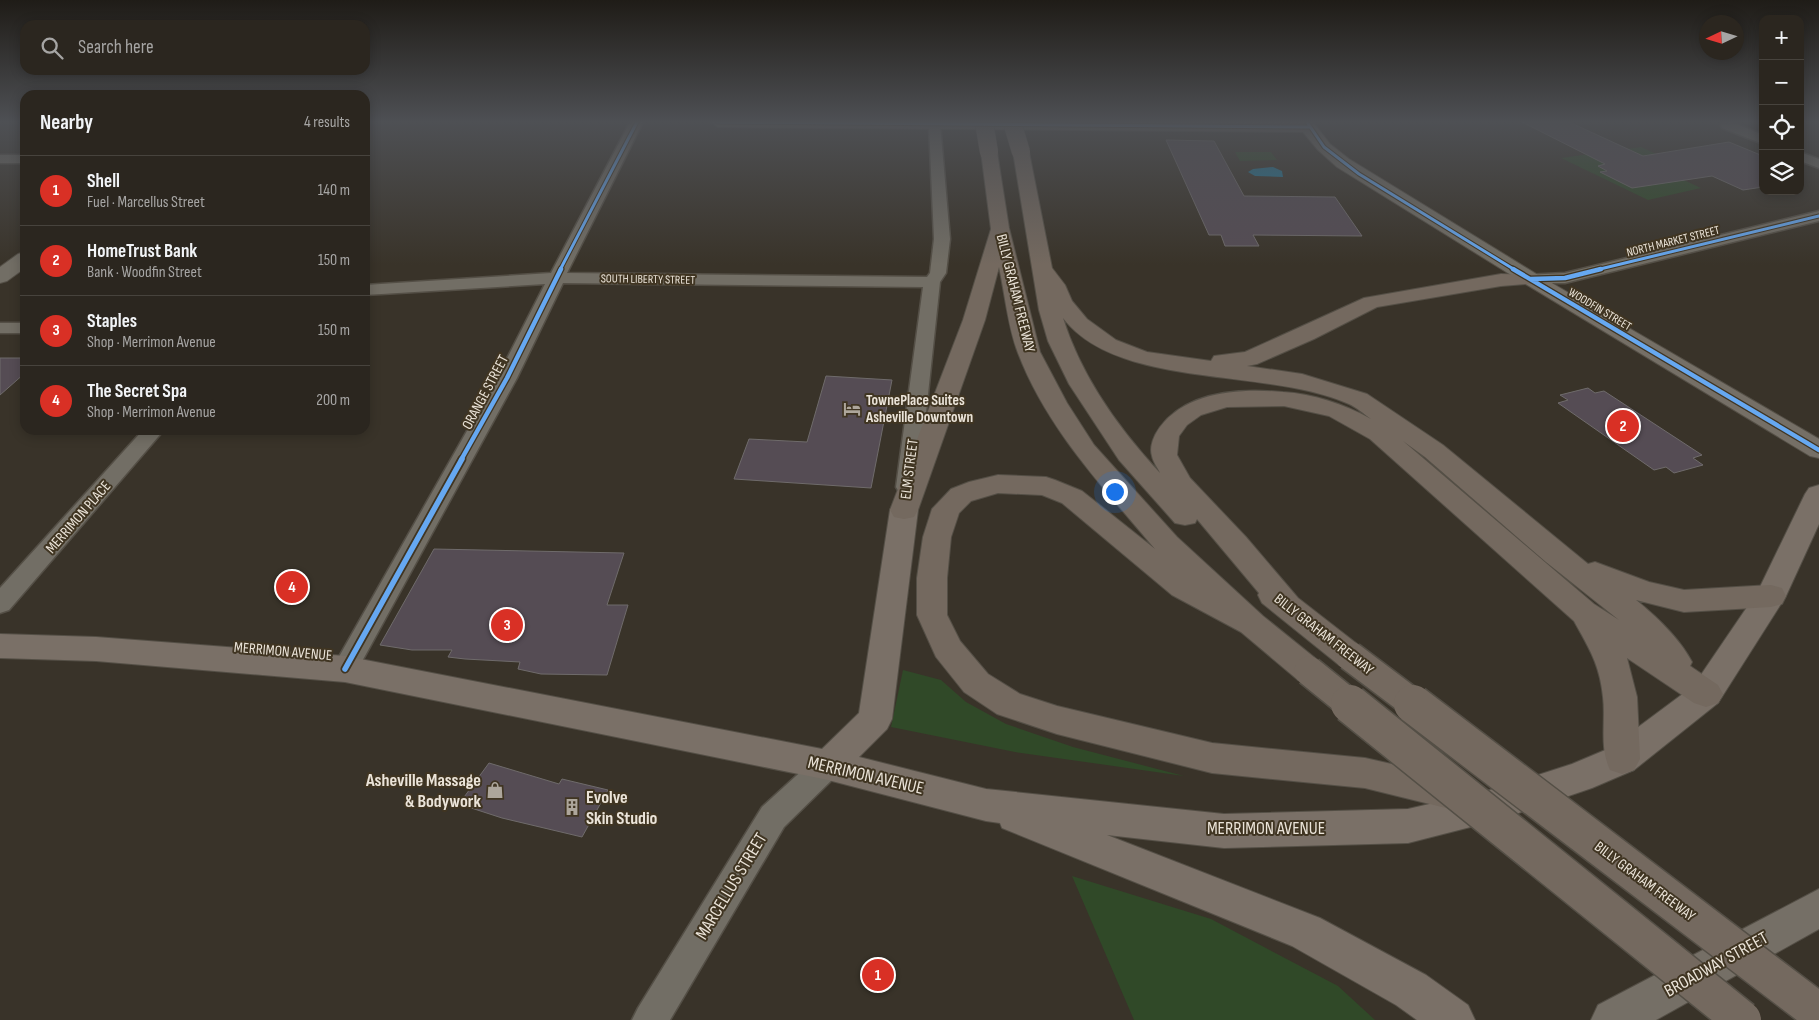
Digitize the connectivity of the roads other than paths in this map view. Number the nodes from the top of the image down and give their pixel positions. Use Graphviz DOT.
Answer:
graph roads {
  1 [pos="613,170"];
  2 [pos="938,170"];
  3 [pos="992,170"];
  4 [pos="1024,170"];
  5 [pos="1353,170"];
  6 [pos="1819,216"];
  7 [pos="1000,228"];
  8 [pos="20,262"];
  9 [pos="1044,271"];
  10 [pos="0,277"];
  11 [pos="557,278"];
  12 [pos="1531,279"];
  13 [pos="932,282"];
  14 [pos="370,290"];
  15 [pos="0,328"];
  16 [pos="20,328"];
  17 [pos="1186,364"];
  18 [pos="150,435"];
  19 [pos="1819,450"];
  20 [pos="1819,494"];
  21 [pos="904,510"];
  22 [pos="1556,555"];
  23 [pos="1771,596"];
  24 [pos="0,604"];
  25 [pos="1287,606"];
  26 [pos="1584,612"];
  27 [pos="1252,624"];
  28 [pos="0,646"];
  29 [pos="345,668"];
  30 [pos="1706,694"];
  31 [pos="1622,759"];
  32 [pos="828,765"];
  33 [pos="986,804"];
  34 [pos="1498,804"];
  35 [pos="1819,908"];
  36 [pos="1417,1005"];
  37 [pos="1819,1013"];
  38 [pos="650,1020"];
  39 [pos="1452,1020"];
  40 [pos="1613,1020"];
  41 [pos="1742,1020"];
  1 -- 11 [label="street, ORANGE STREET"];
  2 -- 13 [label="street, ELM STREET"];
  3 -- 7 [label="highway, BILLY GRAHAM FREEWAY, bridge"];
  4 -- 9 [label="highway, BILLY GRAHAM FREEWAY, bridge"];
  5 -- 12 [label="street, WOODFIN STREET"];
  6 -- 12 [label="street, NORTH MARKET STREET"];
  7 -- 21 [label="highway"];
  7 -- 27 [label="highway, BILLY GRAHAM FREEWAY"];
  8 -- 10 [label="street"];
  9 -- 17 [label="highway"];
  9 -- 25 [label="highway, BILLY GRAHAM FREEWAY"];
  11 -- 13 [label="street, SOUTH LIBERTY STREET"];
  11 -- 14 [label="street, SOUTH LIBERTY STREET"];
  11 -- 29 [label="street, ORANGE STREET"];
  12 -- 17 [label="highway"];
  12 -- 19 [label="main road, WOODFIN STREET"];
  13 -- 21 [label="street, ELM STREET"];
  15 -- 16 [label="street"];
  17 -- 22 [label="highway"];
  18 -- 24 [label="street, MERRIMON PLACE"];
  20 -- 23 [label="main road"];
  21 -- 32 [label="main road, ELM STREET"];
  22 -- 23 [label="highway"];
  22 -- 30 [label="highway"];
  23 -- 30 [label="main road"];
  25 -- 26 [label="highway"];
  25 -- 37 [label="highway, BILLY GRAHAM FREEWAY, bridge"];
  26 -- 30 [label="highway"];
  26 -- 31 [label="highway"];
  27 -- 34 [label="highway"];
  27 -- 41 [label="highway, BILLY GRAHAM FREEWAY, bridge"];
  28 -- 29 [label="main road, MERRIMON AVENUE"];
  29 -- 32 [label="main road, MERRIMON AVENUE"];
  30 -- 31 [label="main road, MERRIMON AVENUE"];
  31 -- 34 [label="main road, MERRIMON AVENUE"];
  32 -- 33 [label="main road, MERRIMON AVENUE"];
  32 -- 38 [label="street, MARCELLUS STREET"];
  33 -- 34 [label="main road, MERRIMON AVENUE"];
  33 -- 36 [label="main road"];
  35 -- 40 [label="main road, BROADWAY STREET"];
  36 -- 39 [label="main road"];
}
